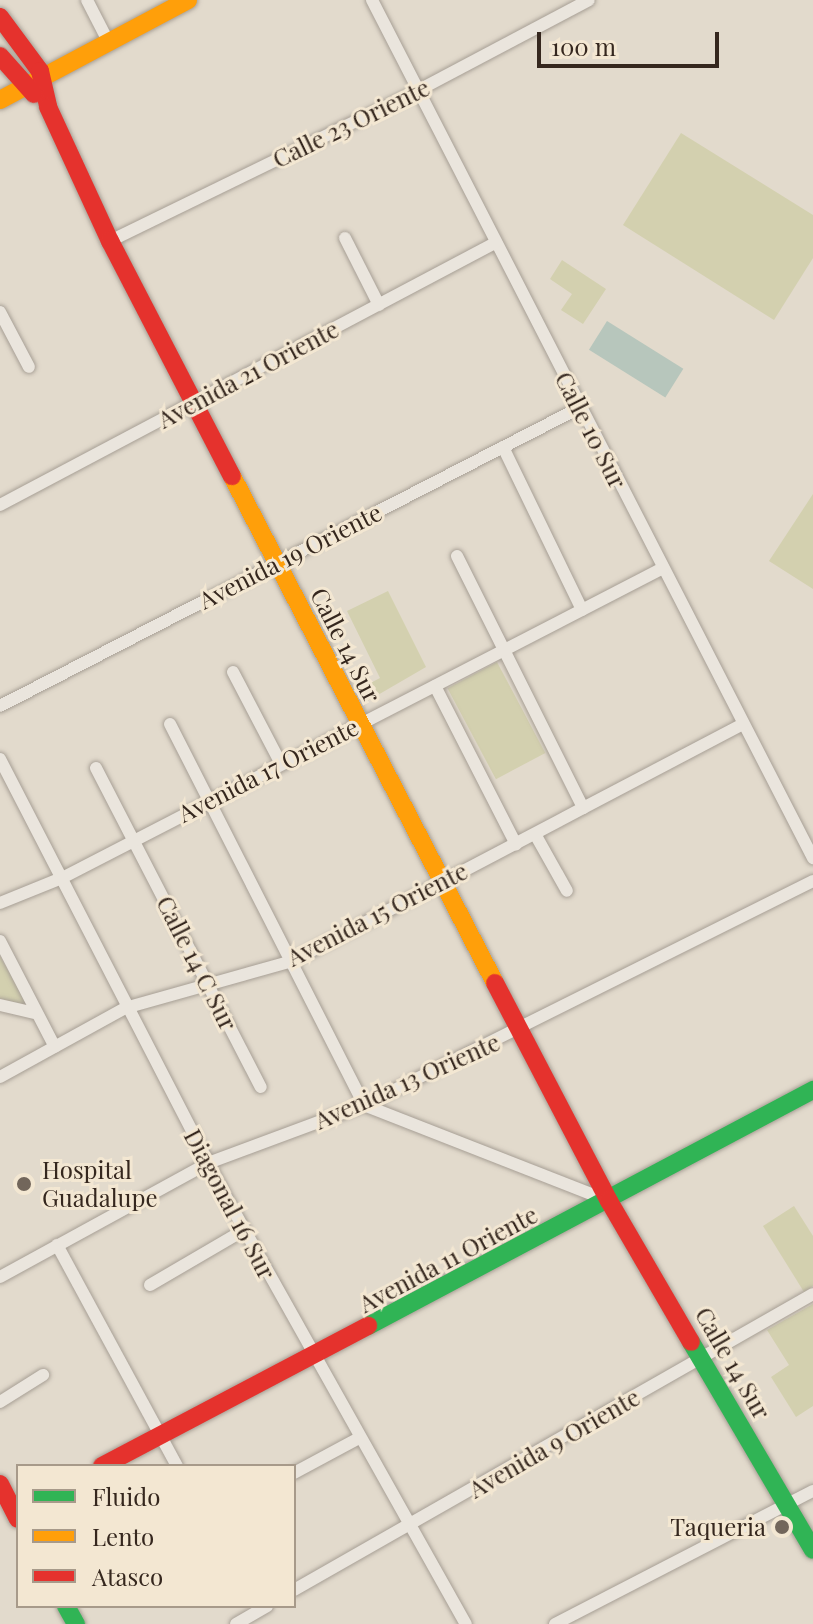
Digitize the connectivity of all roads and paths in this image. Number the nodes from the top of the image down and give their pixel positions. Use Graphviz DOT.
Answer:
graph roads {
  1 [pos="87,0"];
  2 [pos="188,0"];
  3 [pos="372,0"];
  4 [pos="589,0"];
  5 [pos="0,17"];
  6 [pos="108,41"];
  7 [pos="0,56"];
  8 [pos="34,82"];
  9 [pos="419,90"];
  10 [pos="0,100"];
  11 [pos="345,238"];
  12 [pos="110,241"];
  13 [pos="495,243"];
  14 [pos="379,305"];
  15 [pos="0,312"];
  16 [pos="29,367"];
  17 [pos="193,403"];
  18 [pos="579,408"];
  19 [pos="503,447"];
  20 [pos="0,505"];
  21 [pos="457,556"];
  22 [pos="277,563"];
  23 [pos="663,568"];
  24 [pos="582,610"];
  25 [pos="504,650"];
  26 [pos="233,672"];
  27 [pos="435,686"];
  28 [pos="0,706"];
  29 [pos="170,724"];
  30 [pos="360,724"];
  31 [pos="743,724"];
  32 [pos="0,759"];
  33 [pos="281,764"];
  34 [pos="96,768"];
  35 [pos="209,799"];
  36 [pos="583,808"];
  37 [pos="535,834"];
  38 [pos="133,840"];
  39 [pos="516,844"];
  40 [pos="813,858"];
  41 [pos="62,878"];
  42 [pos="441,879"];
  43 [pos="813,881"];
  44 [pos="567,891"];
  45 [pos="0,903"];
  46 [pos="0,941"];
  47 [pos="292,961"];
  48 [pos="208,983"];
  49 [pos="0,1005"];
  50 [pos="125,1008"];
  51 [pos="34,1013"];
  52 [pos="519,1030"];
  53 [pos="55,1047"];
  54 [pos="0,1077"];
  55 [pos="261,1087"];
  56 [pos="810,1098"];
  57 [pos="364,1105"];
  58 [pos="208,1163"];
  59 [pos="609,1201"];
  60 [pos="244,1230"];
  61 [pos="57,1245"];
  62 [pos="0,1277"];
  63 [pos="150,1285"];
  64 [pos="813,1294"];
  65 [pos="313,1357"];
  66 [pos="703,1358"];
  67 [pos="43,1375"];
  68 [pos="0,1402"];
  69 [pos="159,1435"];
  70 [pos="359,1438"];
  71 [pos="106,1464"];
  72 [pos="176,1464"];
  73 [pos="296,1472"];
  74 [pos="0,1484"];
  75 [pos="813,1491"];
  76 [pos="786,1505"];
  77 [pos="16,1512"];
  78 [pos="409,1524"];
  79 [pos="813,1550"];
  80 [pos="296,1589"];
  81 [pos="260,1608"];
  82 [pos="236,1624"];
  83 [pos="466,1624"];
  84 [pos="555,1624"];
  1 -- 6 [label="street"];
  2 -- 6 [label="main road"];
  3 -- 9 [label="street, Calle 10 Sur"];
  4 -- 9 [label="street, Calle 23 Oriente"];
  5 -- 8 [label="main road"];
  6 -- 8 [label="main road"];
  7 -- 8 [label="main road"];
  8 -- 10 [label="main road"];
  8 -- 12 [label="main road, Calle 14 Sur"];
  9 -- 12 [label="street, Calle 23 Oriente"];
  9 -- 13 [label="street, Calle 10 Sur"];
  11 -- 14 [label="street"];
  12 -- 17 [label="main road, Calle 14 Sur"];
  13 -- 14 [label="street, Avenida 21 Oriente"];
  13 -- 18 [label="street, Calle 10 Sur"];
  14 -- 17 [label="street, Avenida 21 Oriente"];
  15 -- 16 [label="street"];
  17 -- 20 [label="street, Avenida 21 Oriente"];
  17 -- 22 [label="main road, Calle 14 Sur"];
  18 -- 19 [label="street, Avenida 19 Oriente"];
  18 -- 23 [label="street, Calle 10 Sur"];
  19 -- 22 [label="street, Avenida 19 Oriente"];
  19 -- 24 [label="street"];
  21 -- 25 [label="street"];
  22 -- 28 [label="street, Avenida 19 Oriente"];
  22 -- 30 [label="main road, Calle 14 Sur"];
  23 -- 24 [label="street, Avenida 17 Oriente"];
  23 -- 31 [label="street, Calle 10 Sur"];
  24 -- 25 [label="street, Avenida 17 Oriente"];
  25 -- 27 [label="street, Avenida 17 Oriente"];
  25 -- 36 [label="street"];
  26 -- 33 [label="street"];
  27 -- 30 [label="street, Avenida 17 Oriente"];
  27 -- 39 [label="street"];
  29 -- 35 [label="street"];
  30 -- 33 [label="street, Avenida 17 Oriente"];
  30 -- 42 [label="main road, Calle 14 Sur"];
  31 -- 36 [label="street, Avenida 15 Oriente"];
  31 -- 40 [label="street, Calle 10 Sur"];
  32 -- 41 [label="street, Diagonal 16 Sur"];
  33 -- 35 [label="street, Avenida 17 Oriente"];
  34 -- 38 [label="street, Calle 14 C Sur"];
  35 -- 38 [label="street, Avenida 17 Oriente"];
  35 -- 47 [label="street"];
  36 -- 37 [label="street, Avenida 15 Oriente"];
  37 -- 39 [label="street, Avenida 15 Oriente"];
  37 -- 44 [label="street"];
  38 -- 41 [label="street, Avenida 17 Oriente"];
  38 -- 48 [label="street, Calle 14 C Sur"];
  39 -- 42 [label="street, Avenida 15 Oriente"];
  41 -- 45 [label="street, Avenida 17 Oriente"];
  41 -- 50 [label="street, Diagonal 16 Sur"];
  42 -- 47 [label="street, Avenida 15 Oriente"];
  42 -- 52 [label="main road, Calle 14 Sur"];
  43 -- 52 [label="street, Avenida 13 Oriente"];
  46 -- 51 [label="street"];
  47 -- 48 [label="street, Avenida 15 Oriente"];
  47 -- 57 [label="street"];
  48 -- 50 [label="street, Avenida 15 Oriente"];
  48 -- 55 [label="street, Calle 14 C Sur"];
  49 -- 51 [label="street"];
  50 -- 53 [label="street, Avenida 15 Oriente"];
  50 -- 58 [label="street, Diagonal 16 Sur"];
  51 -- 53 [label="street"];
  52 -- 57 [label="street, Avenida 13 Oriente"];
  52 -- 59 [label="main road, Calle 14 Sur"];
  53 -- 54 [label="street, Avenida 15 Oriente"];
  56 -- 59 [label="main road, Avenida 11 Oriente"];
  57 -- 58 [label="street, Avenida 13 Oriente"];
  57 -- 59 [label="street"];
  58 -- 60 [label="street, Diagonal 16 Sur"];
  58 -- 61 [label="street, Avenida 13 Oriente"];
  59 -- 65 [label="main road, Avenida 11 Oriente"];
  59 -- 66 [label="main road, Calle 14 Sur"];
  60 -- 63 [label="street"];
  60 -- 65 [label="street, Diagonal 16 Sur"];
  61 -- 62 [label="street, Avenida 13 Oriente"];
  61 -- 69 [label="street"];
  64 -- 66 [label="street, Avenida 9 Oriente"];
  65 -- 69 [label="main road, Avenida 11 Oriente"];
  65 -- 70 [label="street, Diagonal 16 Sur"];
  66 -- 76 [label="main road, Calle 14 Sur"];
  66 -- 78 [label="street, Avenida 9 Oriente"];
  67 -- 68 [label="street"];
  69 -- 71 [label="main road, Avenida 11 Oriente"];
  69 -- 72 [label="street"];
  70 -- 73 [label="street"];
  70 -- 78 [label="street, Diagonal 16 Sur"];
  74 -- 77 [label="main road"];
  75 -- 76 [label="street"];
  76 -- 79 [label="main road, Calle 14 Sur"];
  76 -- 84 [label="street"];
  78 -- 80 [label="street, Avenida 9 Oriente"];
  78 -- 83 [label="street, Diagonal 16 Sur"];
  81 -- 82 [label="street"];
}
